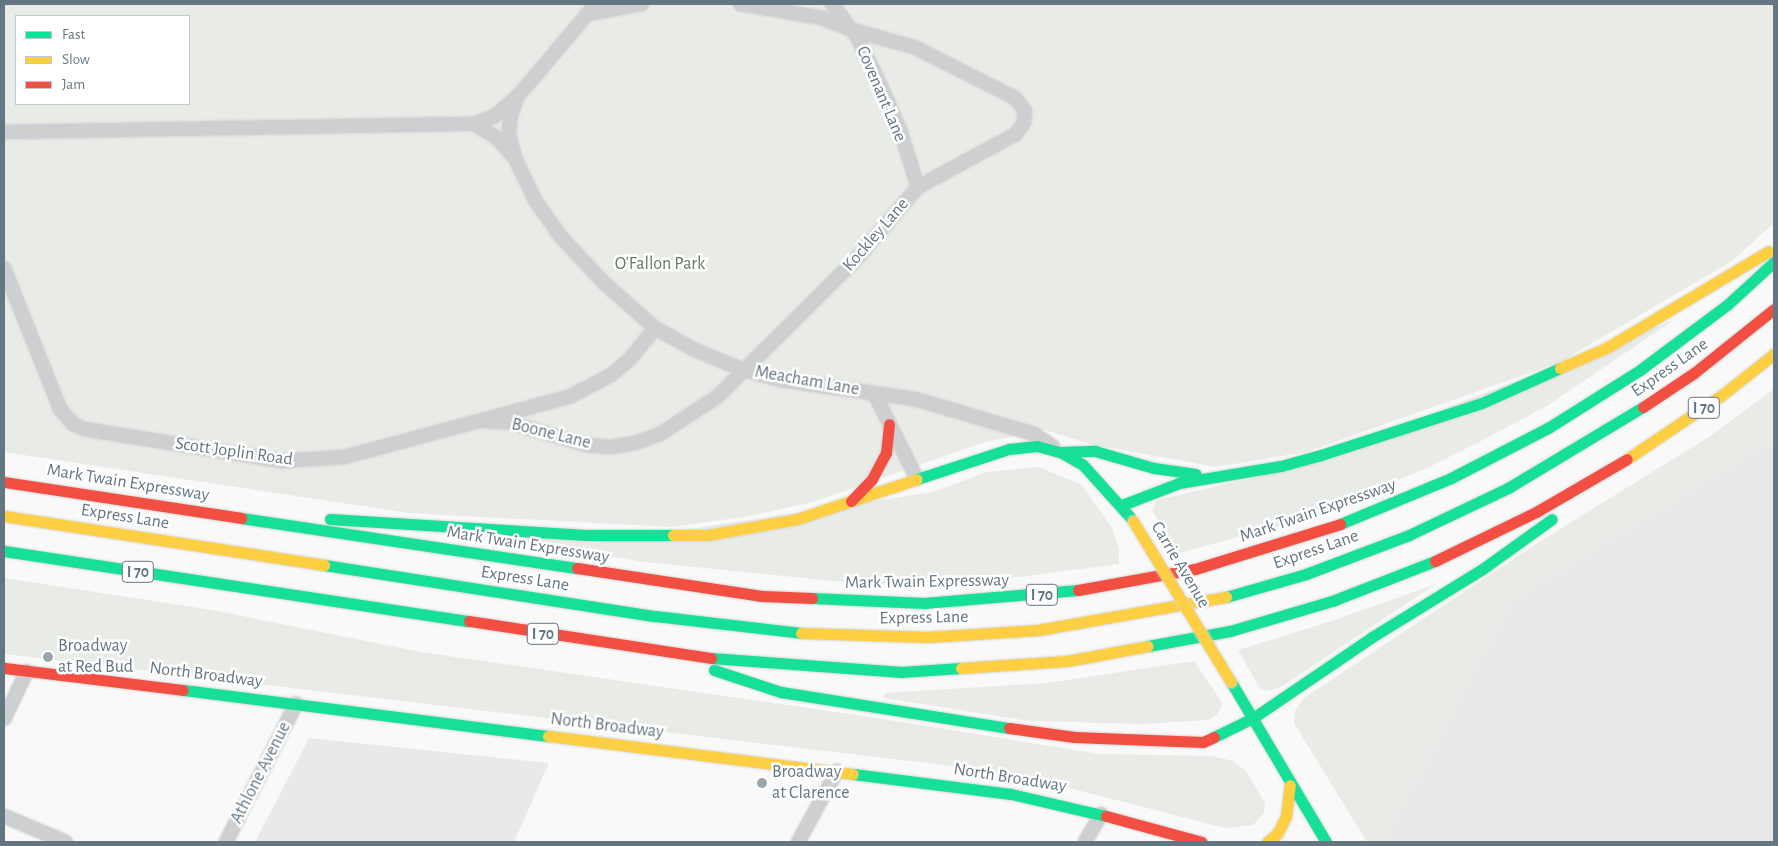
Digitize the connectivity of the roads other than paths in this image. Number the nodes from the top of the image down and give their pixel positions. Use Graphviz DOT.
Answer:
graph roads {
  1 [pos="596,4"];
  2 [pos="642,4"];
  3 [pos="740,4"];
  4 [pos="832,4"];
  5 [pos="587,14"];
  6 [pos="852,30"];
  7 [pos="518,97"];
  8 [pos="474,124"];
  9 [pos="4,132"];
  10 [pos="515,158"];
  11 [pos="918,187"];
  12 [pos="1774,248"];
  13 [pos="1774,262"];
  14 [pos="4,268"];
  15 [pos="1774,309"];
  16 [pos="655,328"];
  17 [pos="1774,354"];
  18 [pos="744,370"];
  19 [pos="874,393"];
  20 [pos="484,422"];
  21 [pos="890,424"];
  22 [pos="1060,452"];
  23 [pos="1631,457"];
  24 [pos="1214,476"];
  25 [pos="917,479"];
  26 [pos="4,480"];
  27 [pos="850,502"];
  28 [pos="1122,505"];
  29 [pos="4,516"];
  30 [pos="230,516"];
  31 [pos="4,551"];
  32 [pos="657,652"];
  33 [pos="4,668"];
  34 [pos="28,671"];
  35 [pos="296,704"];
  36 [pos="1253,718"];
  37 [pos="4,719"];
  38 [pos="836,771"];
  39 [pos="1290,785"];
  40 [pos="1101,814"];
  41 [pos="4,816"];
  42 [pos="66,842"];
  43 [pos="226,842"];
  44 [pos="798,842"];
  45 [pos="1085,842"];
  46 [pos="1202,842"];
  47 [pos="1267,842"];
  48 [pos="1326,842"];
  1 -- 5 [label="street"];
  2 -- 5 [label="street"];
  3 -- 6 [label="street"];
  4 -- 6 [label="street, Covenant Lane"];
  5 -- 7 [label="street"];
  6 -- 11 [label="street, Covenant Lane"];
  6 -- 11 [label="street, Kockley Lane"];
  7 -- 8 [label="street"];
  7 -- 10 [label="street"];
  8 -- 9 [label="street"];
  8 -- 10 [label="street"];
  10 -- 16 [label="street, Meacham Lane"];
  11 -- 18 [label="street, Kockley Lane"];
  12 -- 24 [label="main road"];
  13 -- 30 [label="main road, Mark Twain Expressway / I 70"];
  14 -- 20 [label="street, Scott Joplin Road"];
  15 -- 29 [label="main road, Express Lane"];
  16 -- 18 [label="street, Meacham Lane"];
  16 -- 20 [label="street, Scott Joplin Road"];
  17 -- 23 [label="main road, I 70"];
  18 -- 19 [label="street, Meacham Lane"];
  18 -- 20 [label="street, Boone Lane"];
  19 -- 21 [label="street"];
  19 -- 22 [label="street, Meacham Lane"];
  21 -- 25 [label="street"];
  21 -- 27 [label="main road"];
  22 -- 24 [label="main road"];
  22 -- 25 [label="main road, Carrie Avenue"];
  22 -- 28 [label="main road, Carrie Avenue"];
  23 -- 32 [label="main road, I 70"];
  23 -- 36 [label="main road"];
  24 -- 28 [label="main road"];
  25 -- 27 [label="main road, Carrie Avenue"];
  26 -- 30 [label="main road, Mark Twain Expressway / I 70"];
  27 -- 30 [label="main road, Carrie Avenue"];
  28 -- 36 [label="main road, Carrie Avenue, bridge"];
  31 -- 32 [label="main road, I 70"];
  32 -- 36 [label="main road"];
  33 -- 34 [label="main road, North Broadway"];
  34 -- 35 [label="main road, North Broadway"];
  34 -- 37 [label="street"];
  35 -- 38 [label="main road, North Broadway"];
  35 -- 43 [label="street, Athlone Avenue"];
  36 -- 39 [label="main road, Carrie Avenue"];
  38 -- 40 [label="main road, North Broadway"];
  38 -- 44 [label="street"];
  39 -- 47 [label="main road"];
  39 -- 48 [label="main road, Carrie Avenue"];
  40 -- 45 [label="street"];
  40 -- 46 [label="main road, North Broadway"];
  41 -- 42 [label="street"];
}
